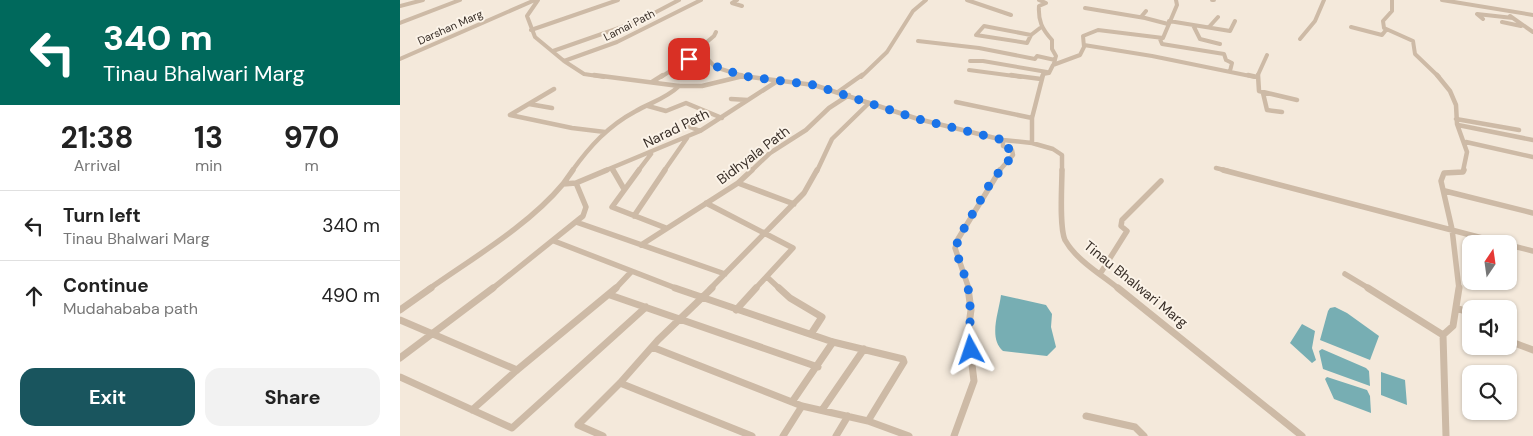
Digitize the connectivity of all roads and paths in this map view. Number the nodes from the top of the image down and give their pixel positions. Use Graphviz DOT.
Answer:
graph roads {
  1 [pos="422,0"];
  2 [pos="460,0"];
  3 [pos="537,0"];
  4 [pos="618,0"];
  5 [pos="680,0"];
  6 [pos="701,0"];
  7 [pos="737,0"];
  8 [pos="926,0"];
  9 [pos="967,0"];
  10 [pos="1039,0"];
  11 [pos="1176,0"];
  12 [pos="1324,0"];
  13 [pos="1392,0"];
  14 [pos="1442,0"];
  15 [pos="400,6"];
  16 [pos="742,6"];
  17 [pos="1085,8"];
  18 [pos="1501,9"];
  19 [pos="1146,11"];
  20 [pos="1533,14"];
  21 [pos="1011,15"];
  22 [pos="1218,16"];
  23 [pos="1141,17"];
  24 [pos="1483,18"];
  25 [pos="1513,18"];
  26 [pos="1235,21"];
  27 [pos="1502,22"];
  28 [pos="400,23"];
  29 [pos="1168,23"];
  30 [pos="1193,25"];
  31 [pos="1524,26"];
  32 [pos="1351,27"];
  33 [pos="1040,28"];
  34 [pos="1209,28"];
  35 [pos="531,30"];
  36 [pos="1386,30"];
  37 [pos="716,32"];
  38 [pos="1533,32"];
  39 [pos="1031,35"];
  40 [pos="1160,39"];
  41 [pos="1300,39"];
  42 [pos="918,41"];
  43 [pos="1220,44"];
  44 [pos="1084,46"];
  45 [pos="982,49"];
  46 [pos="553,51"];
  47 [pos="1267,55"];
  48 [pos="695,56"];
  49 [pos="673,58"];
  50 [pos="400,59"];
  51 [pos="1055,60"];
  52 [pos="564,61"];
  53 [pos="685,61"];
  54 [pos="970,61"];
  55 [pos="983,61"];
  56 [pos="1053,65"];
  57 [pos="969,70"];
  58 [pos="607,71"];
  59 [pos="1230,71"];
  60 [pos="1049,72"];
  61 [pos="743,76"];
  62 [pos="610,77"];
  63 [pos="1257,77"];
  64 [pos="779,80"];
  65 [pos="1041,80"];
  66 [pos="652,82"];
  67 [pos="678,86"];
  68 [pos="554,89"];
  69 [pos="838,92"];
  70 [pos="1263,93"];
  71 [pos="850,96"];
  72 [pos="731,99"];
  73 [pos="748,100"];
  74 [pos="1297,100"];
  75 [pos="868,102"];
  76 [pos="956,102"];
  77 [pos="530,104"];
  78 [pos="648,106"];
  79 [pos="552,108"];
  80 [pos="1282,112"];
  81 [pos="722,118"];
  82 [pos="1032,118"];
  83 [pos="1456,119"];
  84 [pos="685,125"];
  85 [pos="1458,126"];
  86 [pos="1519,130"];
  87 [pos="700,131"];
  88 [pos="606,132"];
  89 [pos="687,138"];
  90 [pos="1003,140"];
  91 [pos="1533,140"];
  92 [pos="1466,142"];
  93 [pos="1032,143"];
  94 [pos="653,152"];
  95 [pos="1533,157"];
  96 [pos="1216,168"];
  97 [pos="612,169"];
  98 [pos="1161,180"];
  99 [pos="576,183"];
  100 [pos="738,183"];
  101 [pos="563,184"];
  102 [pos="624,189"];
  103 [pos="1445,191"];
  104 [pos="706,203"];
  105 [pos="794,204"];
  106 [pos="1533,213"];
  107 [pos="634,216"];
  108 [pos="576,222"];
  109 [pos="666,228"];
  110 [pos="1452,229"];
  111 [pos="765,232"];
  112 [pos="1474,235"];
  113 [pos="554,241"];
  114 [pos="641,245"];
  115 [pos="1518,247"];
  116 [pos="1533,251"];
  117 [pos="631,272"];
  118 [pos="725,274"];
  119 [pos="1100,274"];
  120 [pos="1345,274"];
  121 [pos="767,277"];
  122 [pos="610,295"];
  123 [pos="702,297"];
  124 [pos="646,307"];
  125 [pos="1456,308"];
  126 [pos="400,310"];
  127 [pos="736,310"];
  128 [pos="1462,310"];
  129 [pos="400,320"];
  130 [pos="678,320"];
  131 [pos="811,334"];
  132 [pos="432,335"];
  133 [pos="1444,335"];
  134 [pos="833,342"];
  135 [pos="1517,345"];
  136 [pos="652,347"];
  137 [pos="864,349"];
  138 [pos="1533,350"];
  139 [pos="400,358"];
  140 [pos="818,367"];
  141 [pos="517,370"];
  142 [pos="400,377"];
  143 [pos="620,383"];
  144 [pos="792,402"];
  145 [pos="802,406"];
  146 [pos="472,410"];
  147 [pos="822,410"];
  148 [pos="848,416"];
  149 [pos="1086,416"];
  150 [pos="868,421"];
  151 [pos="894,434"];
  152 [pos="603,436"];
  153 [pos="752,436"];
  154 [pos="783,436"];
  155 [pos="836,436"];
  156 [pos="909,436"];
  157 [pos="954,436"];
  158 [pos="1144,436"];
  159 [pos="1302,436"];
  160 [pos="1446,436"];
  1 -- 15 [label="street"];
  2 -- 28 [label="street"];
  3 -- 35 [label="street"];
  3 -- 50 [label="street, Darshan Marg"];
  4 -- 35 [label="street"];
  5 -- 46 [label="street"];
  6 -- 52 [label="street, Lamai Path"];
  7 -- 16 [label="street"];
  8 -- 69 [label="street"];
  9 -- 21 [label="street"];
  10 -- 33 [label="street"];
  11 -- 29 [label="street"];
  12 -- 41 [label="street"];
  13 -- 36 [label="street"];
  14 -- 18 [label="street"];
  17 -- 23 [label="street"];
  18 -- 20 [label="street"];
  18 -- 25 [label="street"];
  19 -- 23 [label="street"];
  22 -- 34 [label="street"];
  23 -- 29 [label="street"];
  24 -- 25 [label="street"];
  25 -- 31 [label="street"];
  26 -- 34 [label="street"];
  27 -- 31 [label="street"];
  29 -- 30 [label="street"];
  29 -- 40 [label="street"];
  30 -- 34 [label="street"];
  30 -- 43 [label="street"];
  31 -- 38 [label="street"];
  32 -- 36 [label="street"];
  33 -- 39 [label="street"];
  33 -- 51 [label="street"];
  35 -- 46 [label="street, Tinau Bhalwari Marg"];
  36 -- 83 [label="street"];
  37 -- 48 [label="street"];
  39 -- 39 [label="street"];
  40 -- 44 [label="street"];
  40 -- 59 [label="street"];
  42 -- 45 [label="street"];
  44 -- 56 [label="street"];
  44 -- 59 [label="street"];
  45 -- 51 [label="street"];
  45 -- 55 [label="street"];
  46 -- 52 [label="street, Tinau Bhalwari Marg"];
  47 -- 63 [label="street"];
  48 -- 53 [label="street"];
  48 -- 61 [label="street"];
  49 -- 53 [label="street"];
  51 -- 56 [label="street"];
  52 -- 62 [label="street, Tinau Bhalwari Marg"];
  53 -- 66 [label="street"];
  54 -- 55 [label="street"];
  55 -- 60 [label="street"];
  56 -- 60 [label="street"];
  57 -- 65 [label="street"];
  58 -- 62 [label="street"];
  59 -- 63 [label="street"];
  60 -- 65 [label="street"];
  61 -- 64 [label="street, Tinau Bhalwari Marg"];
  61 -- 67 [label="street, Tinau Bhalwari Marg"];
  62 -- 66 [label="street, Tinau Bhalwari Marg"];
  63 -- 70 [label="street"];
  64 -- 69 [label="street, Tinau Bhalwari Marg"];
  64 -- 73 [label="street, Narad Path"];
  65 -- 82 [label="street"];
  66 -- 67 [label="street, Tinau Bhalwari Marg"];
  67 -- 78 [label="street"];
  68 -- 77 [label="street"];
  69 -- 71 [label="street, Tinau Bhalwari Marg"];
  70 -- 74 [label="street"];
  70 -- 80 [label="street"];
  71 -- 75 [label="street, Tinau Bhalwari Marg"];
  71 -- 100 [label="street, Bidhyala Path"];
  72 -- 73 [label="street"];
  73 -- 81 [label="street, Narad Path"];
  75 -- 90 [label="street, Tinau Bhalwari Marg"];
  75 -- 105 [label="street"];
  76 -- 82 [label="street"];
  77 -- 79 [label="street"];
  77 -- 88 [label="street"];
  78 -- 81 [label="street"];
  78 -- 88 [label="street"];
  81 -- 87 [label="street, Narad Path"];
  82 -- 93 [label="street"];
  83 -- 85 [label="street"];
  83 -- 86 [label="street"];
  84 -- 87 [label="street"];
  85 -- 91 [label="street"];
  85 -- 92 [label="street"];
  87 -- 89 [label="street, Narad Path"];
  88 -- 101 [label="street"];
  89 -- 94 [label="street, Narad Path"];
  89 -- 107 [label="street"];
  90 -- 93 [label="street, Tinau Bhalwari Marg"];
  90 -- 157 [label="street"];
  92 -- 95 [label="street"];
  92 -- 103 [label="street"];
  93 -- 119 [label="street, Tinau Bhalwari Marg"];
  94 -- 97 [label="street, Narad Path"];
  94 -- 102 [label="street"];
  96 -- 110 [label="street"];
  97 -- 99 [label="street, Narad Path"];
  97 -- 102 [label="street"];
  98 -- 119 [label="street"];
  99 -- 101 [label="street, Narad Path"];
  99 -- 108 [label="street"];
  100 -- 104 [label="street, Bidhyala Path"];
  100 -- 105 [label="street"];
  101 -- 126 [label="street"];
  102 -- 107 [label="street"];
  103 -- 106 [label="street"];
  103 -- 110 [label="street"];
  104 -- 109 [label="street, Bidhyala Path"];
  104 -- 111 [label="street"];
  105 -- 111 [label="street"];
  107 -- 109 [label="street"];
  108 -- 113 [label="street"];
  108 -- 114 [label="street"];
  109 -- 114 [label="street, Bidhyala Path"];
  110 -- 112 [label="street"];
  110 -- 125 [label="street"];
  111 -- 118 [label="street"];
  111 -- 121 [label="street"];
  113 -- 117 [label="street"];
  113 -- 132 [label="street"];
  114 -- 118 [label="street"];
  115 -- 116 [label="street"];
  117 -- 122 [label="street"];
  117 -- 123 [label="street"];
  118 -- 123 [label="street"];
  119 -- 159 [label="street, Tinau Bhalwari Marg"];
  120 -- 133 [label="street"];
  121 -- 127 [label="street"];
  121 -- 131 [label="street"];
  122 -- 124 [label="street"];
  122 -- 141 [label="street"];
  123 -- 127 [label="street"];
  123 -- 130 [label="street"];
  124 -- 130 [label="street"];
  124 -- 146 [label="street"];
  125 -- 128 [label="street"];
  125 -- 133 [label="street"];
  127 -- 131 [label="street"];
  129 -- 132 [label="street"];
  130 -- 136 [label="street"];
  130 -- 140 [label="street"];
  131 -- 134 [label="street"];
  132 -- 139 [label="street"];
  132 -- 141 [label="street"];
  133 -- 160 [label="street"];
  134 -- 137 [label="street"];
  134 -- 140 [label="street"];
  135 -- 138 [label="street"];
  136 -- 143 [label="street"];
  136 -- 144 [label="street"];
  137 -- 147 [label="street"];
  137 -- 150 [label="street"];
  140 -- 144 [label="street"];
  141 -- 146 [label="street"];
  142 -- 146 [label="street"];
  143 -- 152 [label="street"];
  143 -- 153 [label="street"];
  144 -- 145 [label="street"];
  145 -- 147 [label="street"];
  145 -- 154 [label="street"];
  147 -- 148 [label="street"];
  148 -- 150 [label="street"];
  148 -- 155 [label="street"];
  149 -- 158 [label="street"];
  150 -- 151 [label="street"];
  151 -- 156 [label="street"];
}
